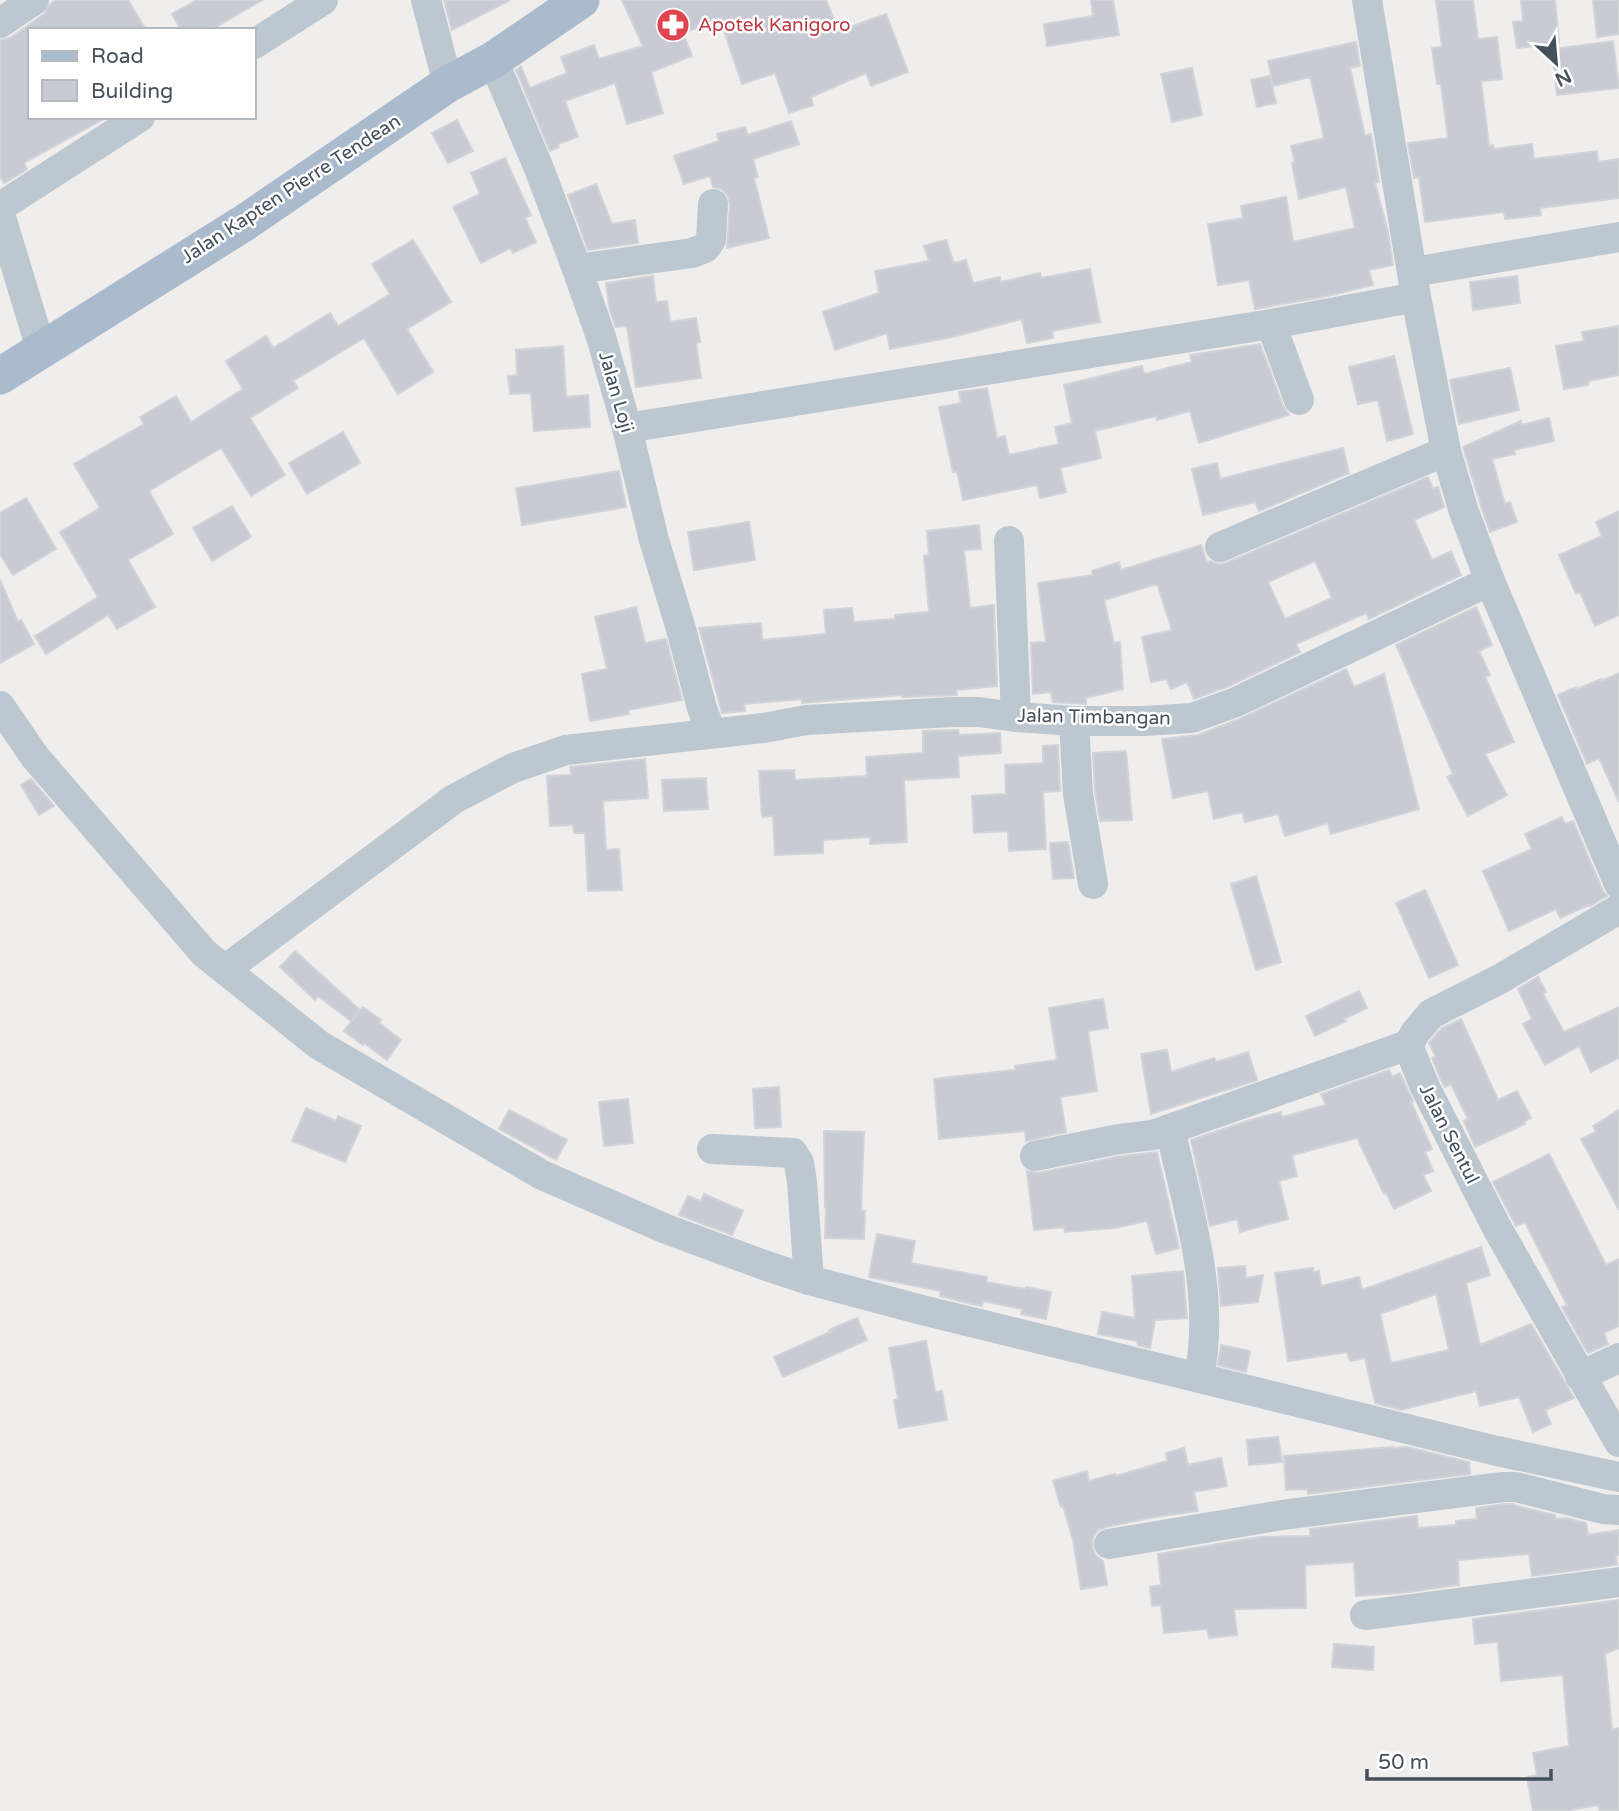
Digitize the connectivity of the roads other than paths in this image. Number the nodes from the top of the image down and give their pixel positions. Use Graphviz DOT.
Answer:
graph roads {
  1 [pos="34,0"];
  2 [pos="323,0"];
  3 [pos="426,0"];
  4 [pos="581,0"];
  5 [pos="1367,0"];
  6 [pos="0,23"];
  7 [pos="256,43"];
  8 [pos="493,60"];
  9 [pos="448,84"];
  10 [pos="136,119"];
  11 [pos="713,204"];
  12 [pos="0,206"];
  13 [pos="0,214"];
  14 [pos="1619,237"];
  15 [pos="577,269"];
  16 [pos="1414,285"];
  17 [pos="1270,324"];
  18 [pos="41,349"];
  19 [pos="0,376"];
  20 [pos="1298,400"];
  21 [pos="627,428"];
  22 [pos="1446,451"];
  23 [pos="1009,541"];
  24 [pos="1220,547"];
  25 [pos="1490,581"];
  26 [pos="0,706"];
  27 [pos="1016,717"];
  28 [pos="1074,721"];
  29 [pos="711,733"];
  30 [pos="1093,884"];
  31 [pos="1619,884"];
  32 [pos="1619,909"];
  33 [pos="226,969"];
  34 [pos="1408,1045"];
  35 [pos="1170,1129"];
  36 [pos="712,1149"];
  37 [pos="1035,1156"];
  38 [pos="809,1280"];
  39 [pos="1619,1358"];
  40 [pos="1580,1376"];
  41 [pos="1199,1377"];
  42 [pos="1619,1442"];
  43 [pos="1619,1477"];
  44 [pos="1619,1510"];
  45 [pos="1109,1544"];
  46 [pos="1619,1583"];
  47 [pos="1365,1615"];
  1 -- 6 [label="street"];
  2 -- 7 [label="street"];
  3 -- 9 [label="street"];
  4 -- 8 [label="main road, Jalan Kapten Pierre Tendean"];
  5 -- 16 [label="street"];
  8 -- 9 [label="main road, Jalan Kapten Pierre Tendean"];
  8 -- 15 [label="street, Jalan Loji"];
  9 -- 18 [label="main road, Jalan Kapten Pierre Tendean"];
  10 -- 12 [label="street"];
  11 -- 15 [label="street"];
  13 -- 18 [label="street"];
  14 -- 16 [label="street"];
  15 -- 21 [label="street, Jalan Loji"];
  16 -- 17 [label="street"];
  16 -- 22 [label="street"];
  17 -- 20 [label="street"];
  17 -- 21 [label="street"];
  18 -- 19 [label="main road, Jalan Kapten Pierre Tendean"];
  21 -- 29 [label="street, Jalan Loji"];
  22 -- 24 [label="street"];
  22 -- 25 [label="street"];
  23 -- 27 [label="street"];
  25 -- 28 [label="street, Jalan Timbangan"];
  25 -- 31 [label="street"];
  26 -- 33 [label="street"];
  27 -- 28 [label="street, Jalan Timbangan"];
  27 -- 29 [label="street, Jalan Timbangan"];
  28 -- 30 [label="street"];
  29 -- 33 [label="street, Jalan Timbangan"];
  32 -- 34 [label="street"];
  33 -- 38 [label="street"];
  34 -- 35 [label="street"];
  34 -- 40 [label="street, Jalan Sentul"];
  35 -- 37 [label="street"];
  35 -- 41 [label="street"];
  36 -- 38 [label="street"];
  38 -- 41 [label="street"];
  39 -- 40 [label="street"];
  40 -- 42 [label="street, Jalan Sentul"];
  41 -- 43 [label="street"];
  44 -- 45 [label="street"];
  46 -- 47 [label="street"];
}
